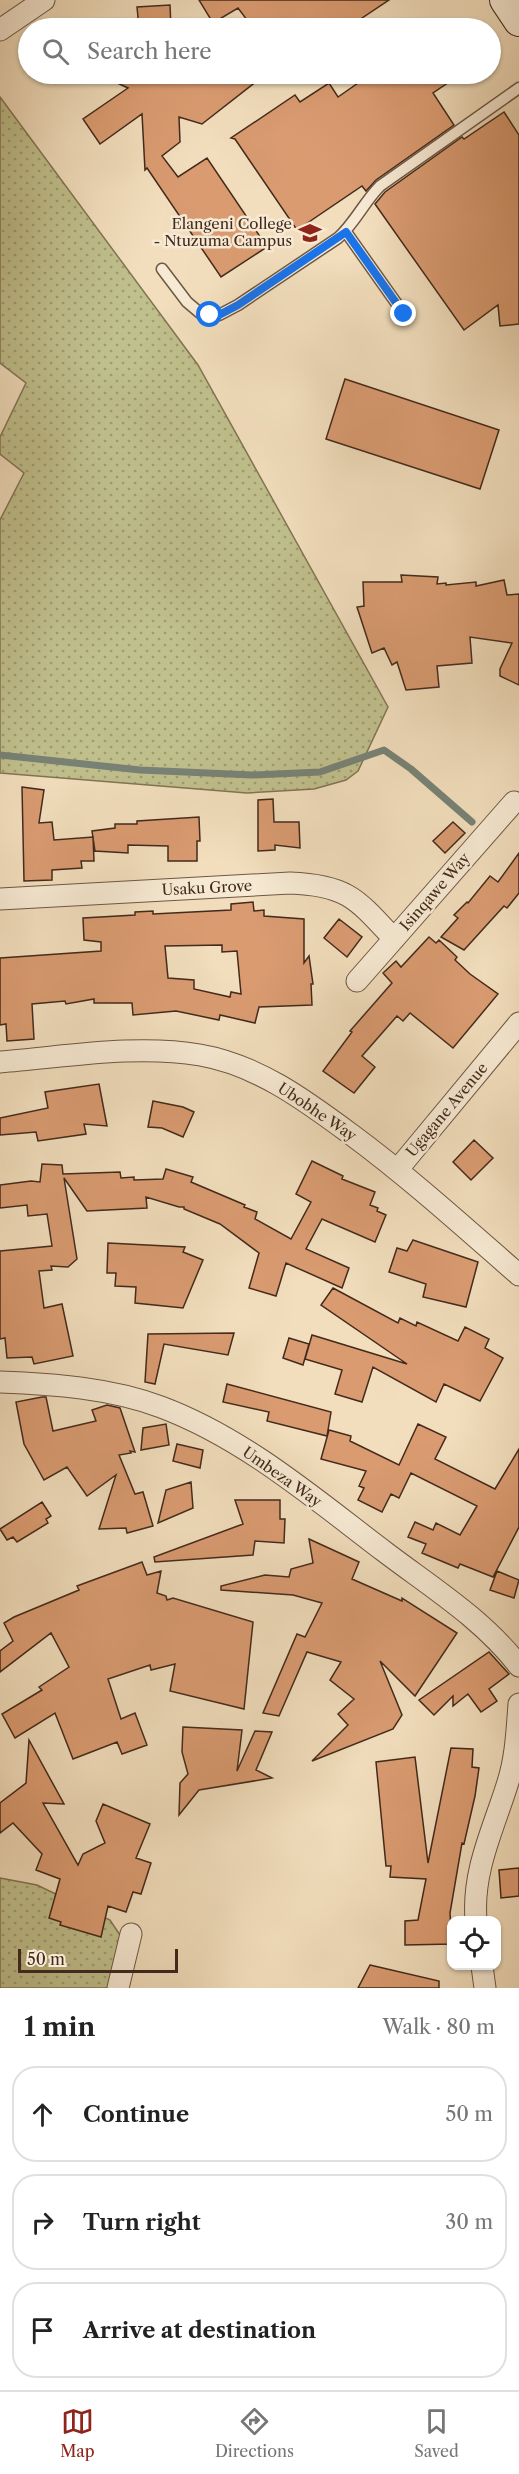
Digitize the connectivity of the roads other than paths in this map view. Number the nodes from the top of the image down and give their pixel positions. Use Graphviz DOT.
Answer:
graph roads {
  1 [pos="44,0"];
  2 [pos="505,0"];
  3 [pos="519,21"];
  4 [pos="0,30"];
  5 [pos="519,88"];
  6 [pos="346,232"];
  7 [pos="162,269"];
  8 [pos="404,314"];
  9 [pos="514,802"];
  10 [pos="0,899"];
  11 [pos="394,939"];
  12 [pos="357,981"];
  13 [pos="519,1023"];
  14 [pos="0,1062"];
  15 [pos="398,1169"];
  16 [pos="519,1275"];
  17 [pos="0,1382"];
  18 [pos="519,1666"];
  19 [pos="519,1704"];
  20 [pos="477,1916"];
  21 [pos="131,1934"];
  22 [pos="483,1970"];
  23 [pos="118,1988"];
  24 [pos="485,1988"];
  1 -- 4 [label="street"];
  2 -- 3 [label="street"];
  5 -- 6 [label="lane"];
  6 -- 7 [label="lane"];
  6 -- 8 [label="lane"];
  9 -- 11 [label="street, Isinqawe Way"];
  10 -- 11 [label="street, Usaku Grove"];
  11 -- 12 [label="street, Isinqawe Way"];
  13 -- 15 [label="street, Ugagane Avenue"];
  14 -- 15 [label="street, Ubobhe Way"];
  15 -- 16 [label="street, Ubobhe Way"];
  17 -- 18 [label="street, Umbeza Way"];
  19 -- 20 [label="street"];
  21 -- 23 [label="street"];
  22 -- 24 [label="street"];
}
